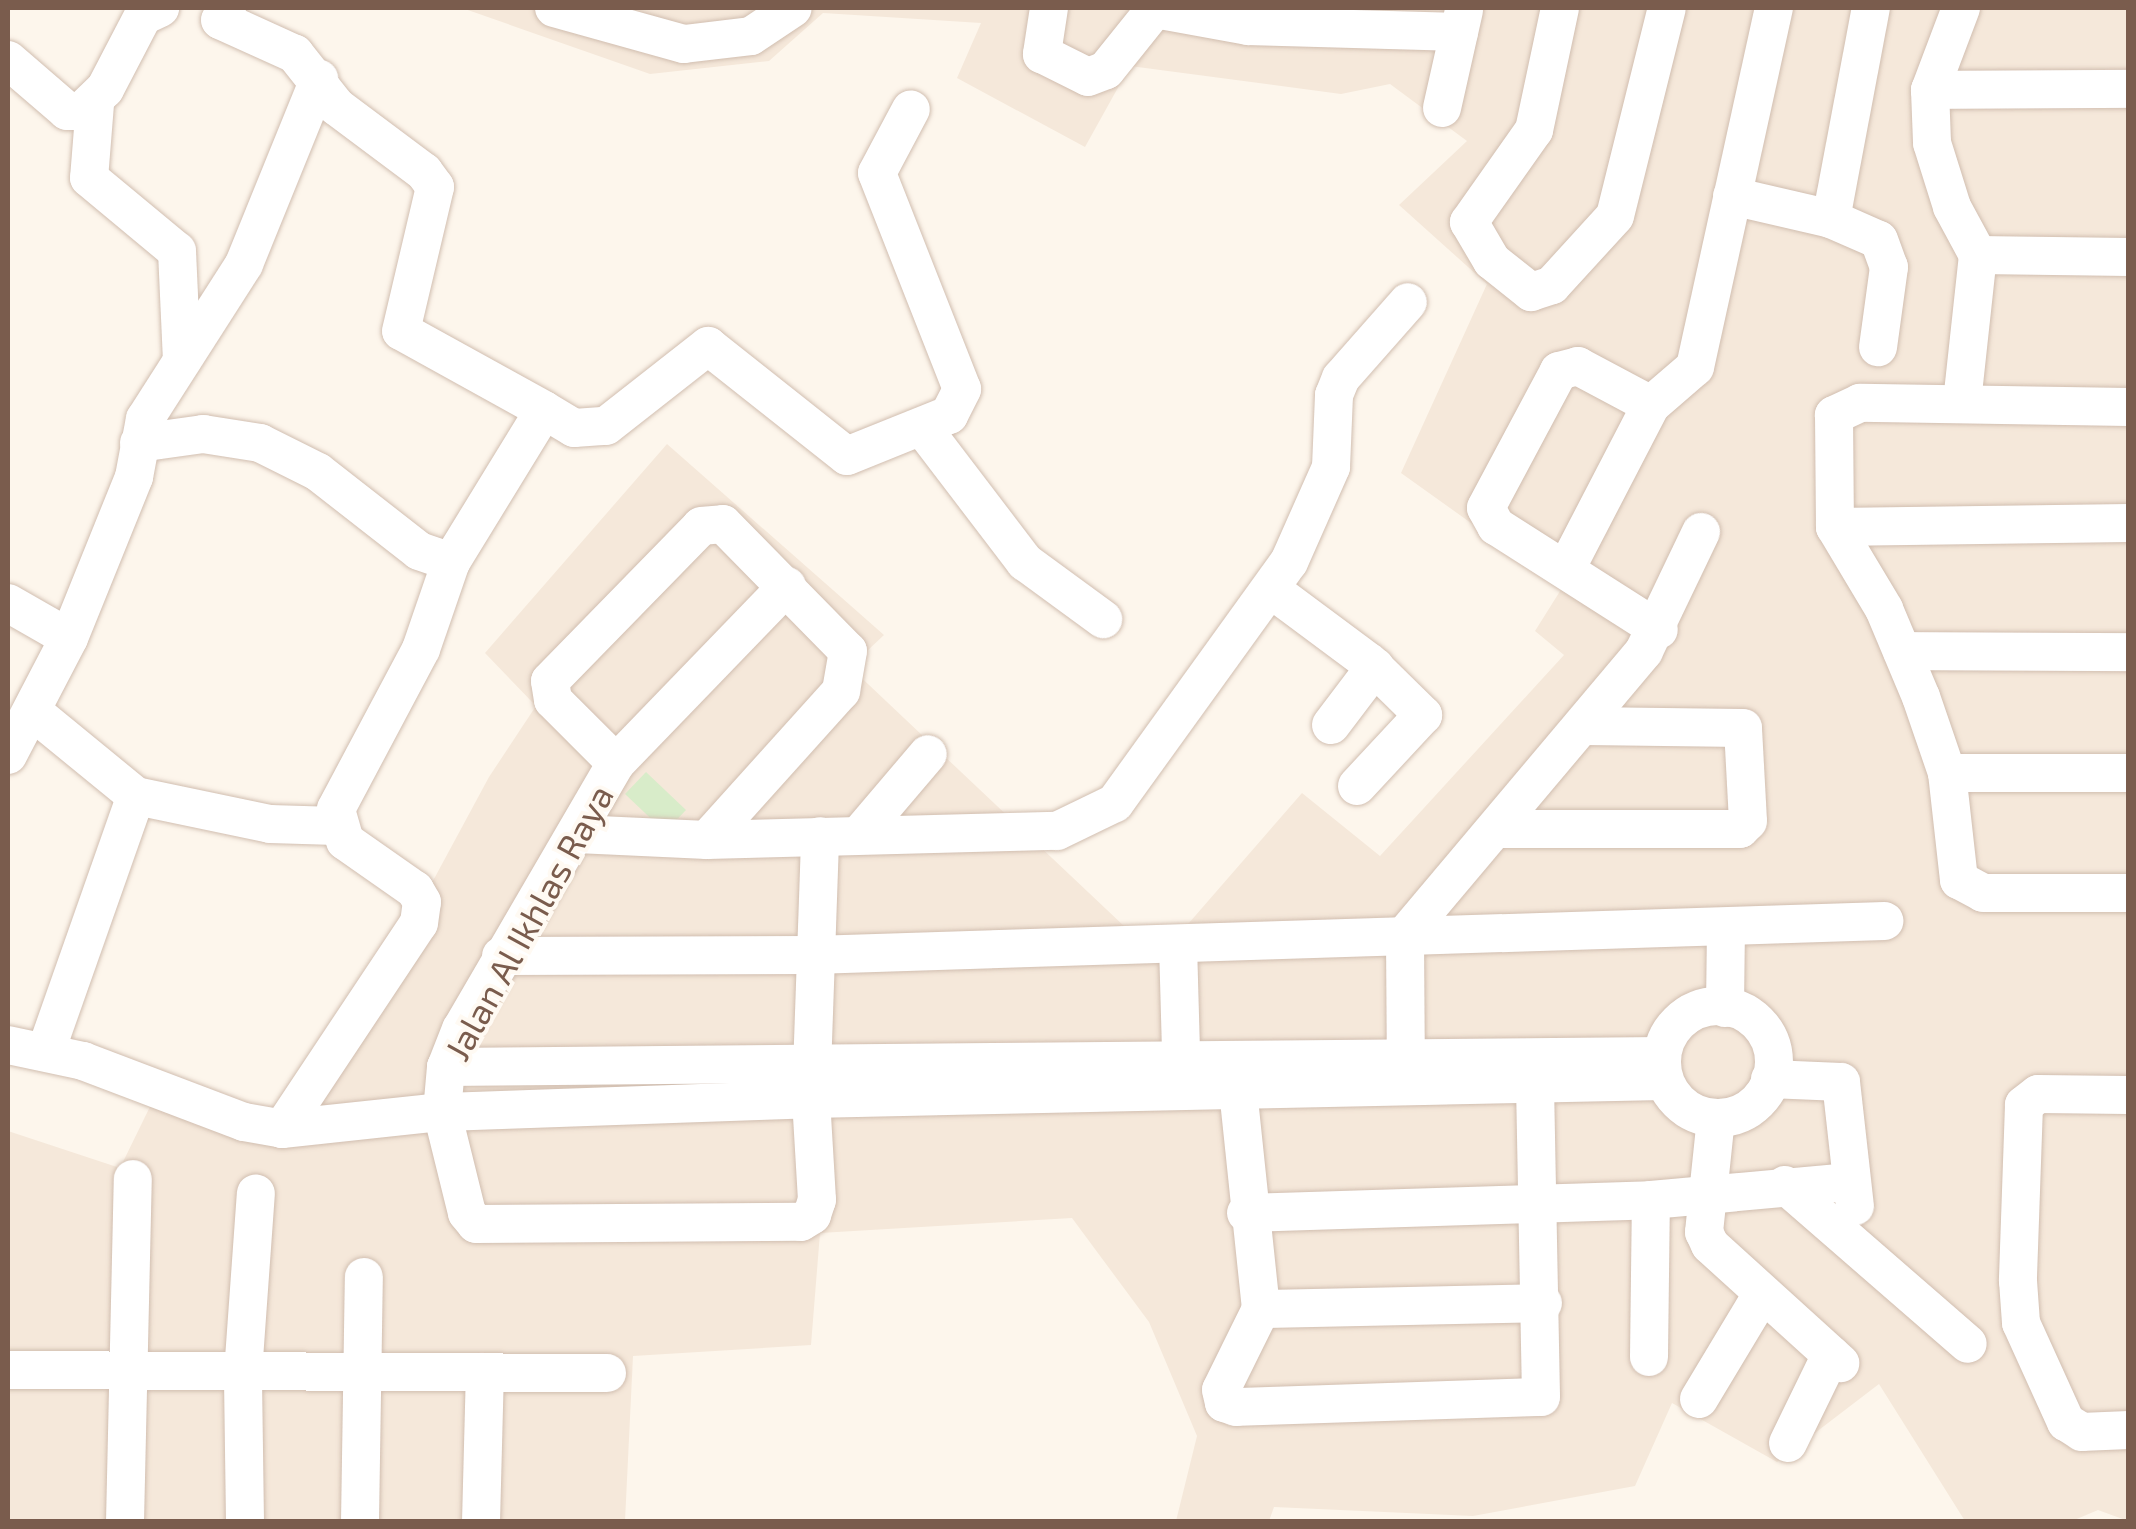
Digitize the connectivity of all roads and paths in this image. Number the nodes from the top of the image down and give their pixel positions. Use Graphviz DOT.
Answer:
graph roads {
  1 [pos="160,8"];
  2 [pos="172,8"];
  3 [pos="794,8"];
  4 [pos="1049,8"];
  5 [pos="1155,8"];
  6 [pos="1560,8"];
  7 [pos="1667,8"];
  8 [pos="1774,8"];
  9 [pos="1871,8"];
  10 [pos="1961,8"];
  11 [pos="578,12"];
  12 [pos="224,14"];
  13 [pos="1250,17"];
  14 [pos="1357,18"];
  15 [pos="1462,20"];
  16 [pos="8,60"];
  17 [pos="320,79"];
  18 [pos="2128,89"];
  19 [pos="1930,90"];
  20 [pos="95,104"];
  21 [pos="1442,108"];
  22 [pos="911,109"];
  23 [pos="1732,196"];
  24 [pos="1831,219"];
  25 [pos="1978,255"];
  26 [pos="2128,258"];
  27 [pos="1408,302"];
  28 [pos="1878,347"];
  29 [pos="182,360"];
  30 [pos="1962,403"];
  31 [pos="1651,405"];
  32 [pos="2128,406"];
  33 [pos="544,410"];
  34 [pos="922,428"];
  35 [pos="139,443"];
  36 [pos="2128,523"];
  37 [pos="1835,527"];
  38 [pos="1701,532"];
  39 [pos="451,562"];
  40 [pos="1567,567"];
  41 [pos="787,586"];
  42 [pos="1272,590"];
  43 [pos="8,603"];
  44 [pos="1103,619"];
  45 [pos="1659,630"];
  46 [pos="68,638"];
  47 [pos="1902,652"];
  48 [pos="2128,652"];
  49 [pos="1374,667"];
  50 [pos="32,712"];
  51 [pos="1331,725"];
  52 [pos="1584,726"];
  53 [pos="928,754"];
  54 [pos="8,755"];
  55 [pos="616,763"];
  56 [pos="2128,773"];
  57 [pos="1947,774"];
  58 [pos="1357,786"];
  59 [pos="136,796"];
  60 [pos="336,826"];
  61 [pos="1496,828"];
  62 [pos="577,834"];
  63 [pos="859,835"];
  64 [pos="820,836"];
  65 [pos="707,840"];
  66 [pos="2128,894"];
  67 [pos="1884,921"];
  68 [pos="1726,926"];
  69 [pos="1405,936"];
  70 [pos="1178,944"];
  71 [pos="812,955"];
  72 [pos="501,956"];
  73 [pos="1725,1008"];
  74 [pos="8,1044"];
  75 [pos="46,1051"];
  76 [pos="446,1067"];
  77 [pos="1663,1068"];
  78 [pos="1405,1073"];
  79 [pos="1182,1076"];
  80 [pos="1770,1079"];
  81 [pos="812,1083"];
  82 [pos="1535,1085"];
  83 [pos="1238,1090"];
  84 [pos="2128,1095"];
  85 [pos="442,1112"];
  86 [pos="1716,1118"];
  87 [pos="282,1129"];
  88 [pos="133,1179"];
  89 [pos="1850,1182"];
  90 [pos="1785,1185"];
  91 [pos="1712,1192"];
  92 [pos="256,1193"];
  93 [pos="1651,1200"];
  94 [pos="1540,1202"];
  95 [pos="1246,1213"];
  96 [pos="1862,1246"];
  97 [pos="364,1276"];
  98 [pos="1762,1294"];
  99 [pos="1543,1303"];
  100 [pos="1260,1308"];
  101 [pos="1968,1344"];
  102 [pos="1648,1358"];
  103 [pos="124,1369"];
  104 [pos="8,1370"];
  105 [pos="362,1371"];
  106 [pos="485,1372"];
  107 [pos="607,1373"];
  108 [pos="243,1374"];
  109 [pos="1699,1400"];
  110 [pos="2128,1430"];
  111 [pos="1788,1443"];
  112 [pos="125,1522"];
  113 [pos="246,1522"];
  114 [pos="360,1522"];
  115 [pos="481,1522"];
  1 -- 20 [label="street"];
  2 -- 12 [label="street"];
  3 -- 11 [label="street"];
  4 -- 5 [label="street"];
  5 -- 13 [label="street"];
  6 -- 7 [label="street"];
  8 -- 23 [label="street"];
  9 -- 24 [label="street"];
  10 -- 19 [label="street"];
  12 -- 17 [label="street"];
  13 -- 14 [label="street"];
  14 -- 15 [label="street"];
  15 -- 21 [label="street"];
  16 -- 20 [label="street"];
  17 -- 29 [label="street"];
  17 -- 33 [label="street"];
  18 -- 19 [label="street"];
  19 -- 25 [label="street"];
  20 -- 29 [label="street"];
  22 -- 34 [label="street"];
  23 -- 24 [label="street"];
  23 -- 31 [label="street"];
  24 -- 28 [label="street"];
  25 -- 26 [label="street"];
  25 -- 30 [label="street"];
  27 -- 42 [label="street"];
  29 -- 35 [label="street"];
  30 -- 32 [label="street"];
  30 -- 37 [label="street"];
  31 -- 40 [label="street"];
  31 -- 40 [label="street"];
  33 -- 34 [label="street"];
  33 -- 39 [label="street"];
  34 -- 44 [label="street"];
  35 -- 39 [label="street"];
  35 -- 46 [label="street"];
  36 -- 37 [label="street"];
  37 -- 47 [label="street"];
  38 -- 45 [label="street"];
  39 -- 60 [label="street"];
  40 -- 45 [label="street"];
  41 -- 55 [label="street, Jalan Al Ikhlas Raya"];
  41 -- 55 [label="street"];
  41 -- 65 [label="street"];
  42 -- 49 [label="street"];
  42 -- 63 [label="street"];
  43 -- 46 [label="street"];
  45 -- 52 [label="street"];
  46 -- 50 [label="street"];
  47 -- 48 [label="street"];
  47 -- 57 [label="street"];
  49 -- 51 [label="street"];
  49 -- 58 [label="street"];
  50 -- 54 [label="street"];
  50 -- 59 [label="street"];
  52 -- 61 [label="street"];
  52 -- 61 [label="street"];
  53 -- 63 [label="street"];
  55 -- 62 [label="street, Jalan Al Ikhlas Raya"];
  56 -- 57 [label="street"];
  57 -- 66 [label="street"];
  59 -- 60 [label="street"];
  59 -- 75 [label="street"];
  60 -- 87 [label="street"];
  61 -- 69 [label="street"];
  62 -- 65 [label="street"];
  62 -- 72 [label="street, Jalan Al Ikhlas Raya"];
  63 -- 64 [label="street"];
  64 -- 65 [label="street"];
  64 -- 71 [label="street"];
  67 -- 68 [label="street"];
  68 -- 69 [label="street"];
  68 -- 73 [label="street"];
  69 -- 70 [label="street"];
  69 -- 78 [label="street"];
  70 -- 71 [label="street"];
  70 -- 79 [label="street"];
  71 -- 72 [label="street"];
  71 -- 81 [label="street"];
  72 -- 76 [label="street, Jalan Al Ikhlas Raya"];
  73 -- 77 [label="street"];
  73 -- 80 [label="street"];
  74 -- 75 [label="street"];
  75 -- 87 [label="street"];
  76 -- 81 [label="street"];
  76 -- 85 [label="street, Jalan Al Ikhlas Raya"];
  77 -- 78 [label="street"];
  77 -- 82 [label="street"];
  77 -- 86 [label="street"];
  78 -- 79 [label="street"];
  78 -- 82 [label="street"];
  78 -- 83 [label="street"];
  79 -- 81 [label="street"];
  79 -- 83 [label="street"];
  80 -- 86 [label="street"];
  80 -- 89 [label="street"];
  81 -- 85 [label="street"];
  81 -- 85 [label="street, Jalan Al Ikhlas Raya"];
  82 -- 94 [label="street"];
  83 -- 95 [label="street"];
  84 -- 110 [label="street"];
  85 -- 87 [label="street"];
  86 -- 91 [label="street"];
  88 -- 103 [label="street"];
  89 -- 90 [label="street"];
  89 -- 96 [label="street"];
  90 -- 91 [label="street"];
  90 -- 96 [label="street"];
  91 -- 93 [label="street"];
  91 -- 98 [label="street"];
  92 -- 108 [label="street"];
  93 -- 94 [label="street"];
  93 -- 102 [label="street"];
  94 -- 95 [label="street"];
  94 -- 99 [label="street"];
  95 -- 100 [label="street"];
  96 -- 101 [label="street"];
  97 -- 105 [label="street"];
  98 -- 109 [label="street"];
  98 -- 111 [label="street"];
  99 -- 100 [label="street"];
  99 -- 100 [label="street"];
  103 -- 104 [label="street"];
  103 -- 108 [label="street"];
  103 -- 112 [label="street"];
  105 -- 106 [label="street"];
  105 -- 108 [label="street"];
  105 -- 114 [label="street"];
  106 -- 107 [label="street"];
  106 -- 115 [label="street"];
  108 -- 113 [label="street"];
}
